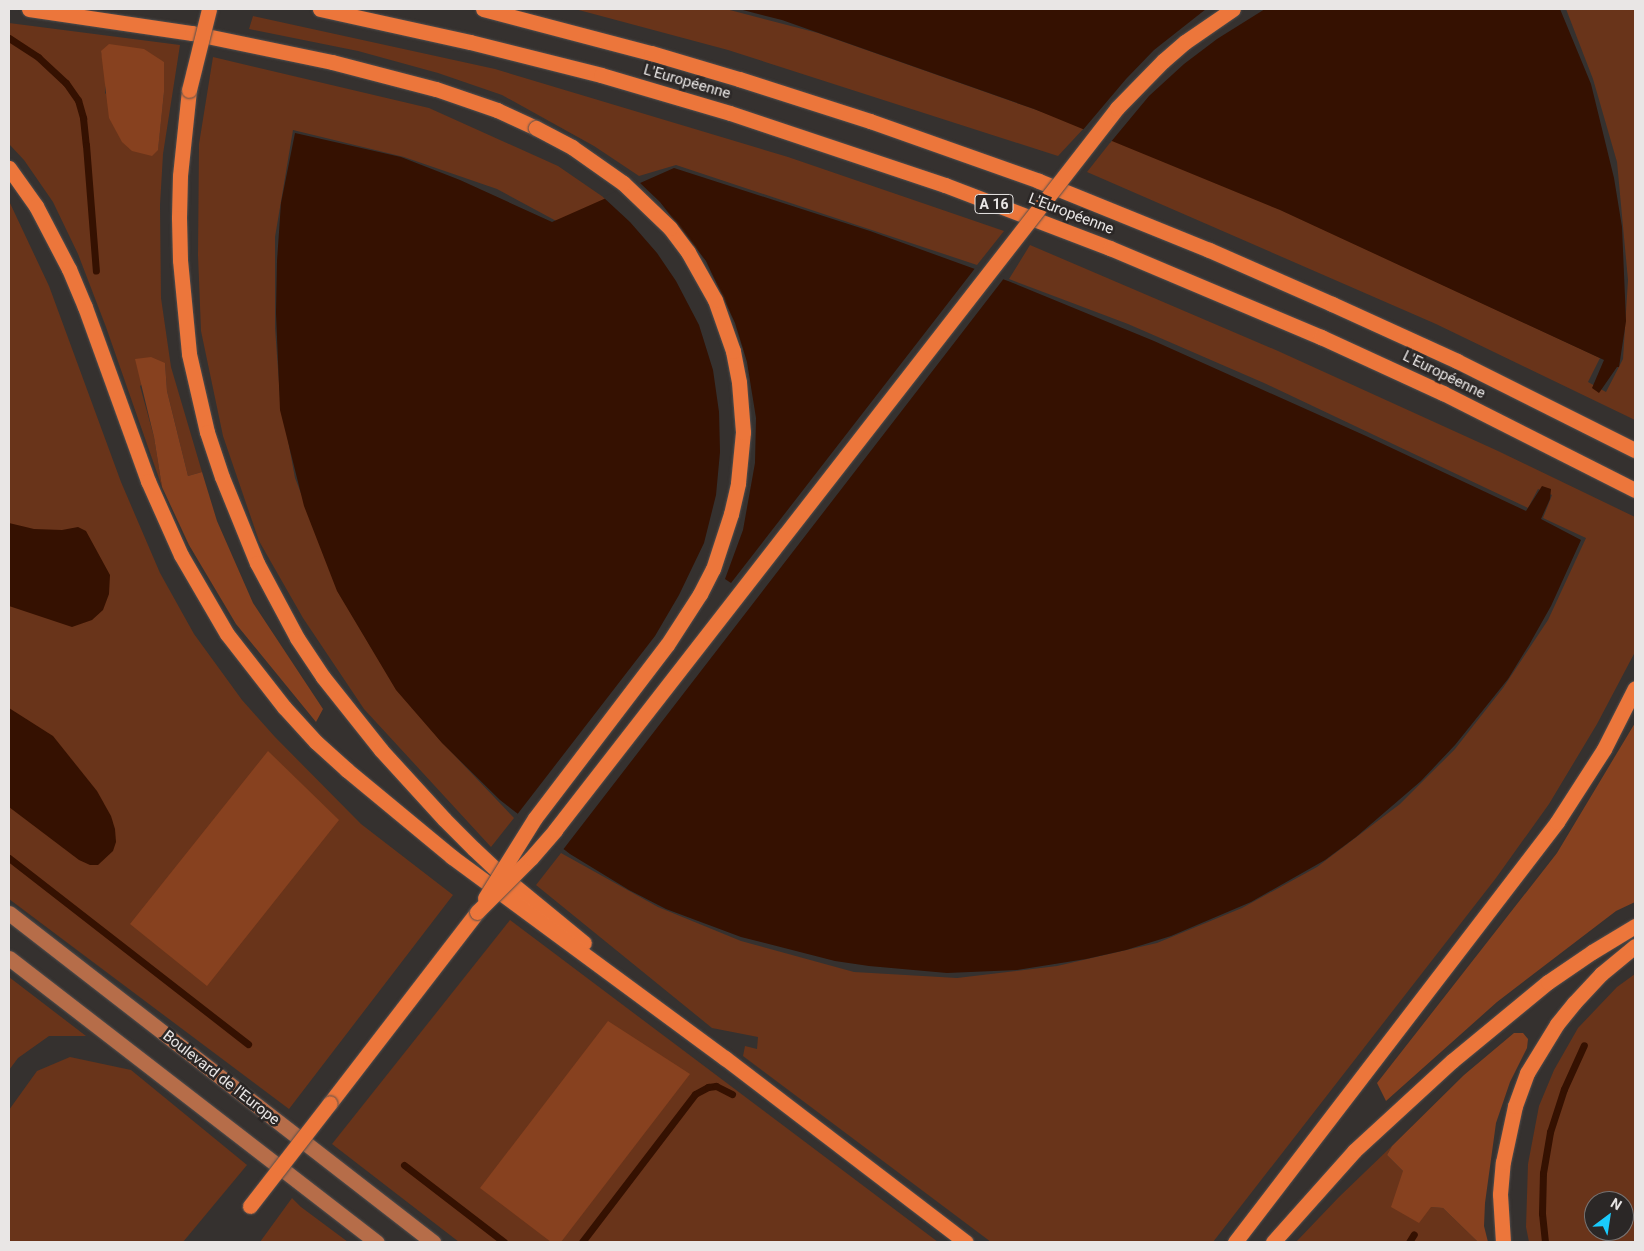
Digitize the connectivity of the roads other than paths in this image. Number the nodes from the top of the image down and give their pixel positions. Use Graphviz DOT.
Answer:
graph roads {
  1 [pos="29,9"];
  2 [pos="209,9"];
  3 [pos="320,9"];
  4 [pos="483,9"];
  5 [pos="1233,9"];
  6 [pos="9,168"];
  7 [pos="1635,450"];
  8 [pos="1635,490"];
  9 [pos="1635,688"];
  10 [pos="477,912"];
  11 [pos="9,913"];
  12 [pos="1635,926"];
  13 [pos="1635,946"];
  14 [pos="9,958"];
  15 [pos="725,1058"];
  16 [pos="250,1206"];
  17 [pos="377,1242"];
  18 [pos="434,1242"];
  19 [pos="966,1242"];
  20 [pos="1235,1242"];
  21 [pos="1272,1242"];
  22 [pos="1502,1242"];
  1 -- 10 [label="highway, bridge"];
  2 -- 15 [label="highway, bridge"];
  3 -- 8 [label="highway, L'Européenne / A 16"];
  4 -- 7 [label="highway, L'Européenne / A 16"];
  5 -- 10 [label="highway, bridge"];
  6 -- 15 [label="highway"];
  9 -- 20 [label="highway"];
  10 -- 16 [label="highway, bridge"];
  11 -- 18 [label="main road, Boulevard de l'Europe"];
  12 -- 21 [label="highway"];
  13 -- 22 [label="highway"];
  14 -- 17 [label="main road"];
  15 -- 19 [label="highway"];
}
